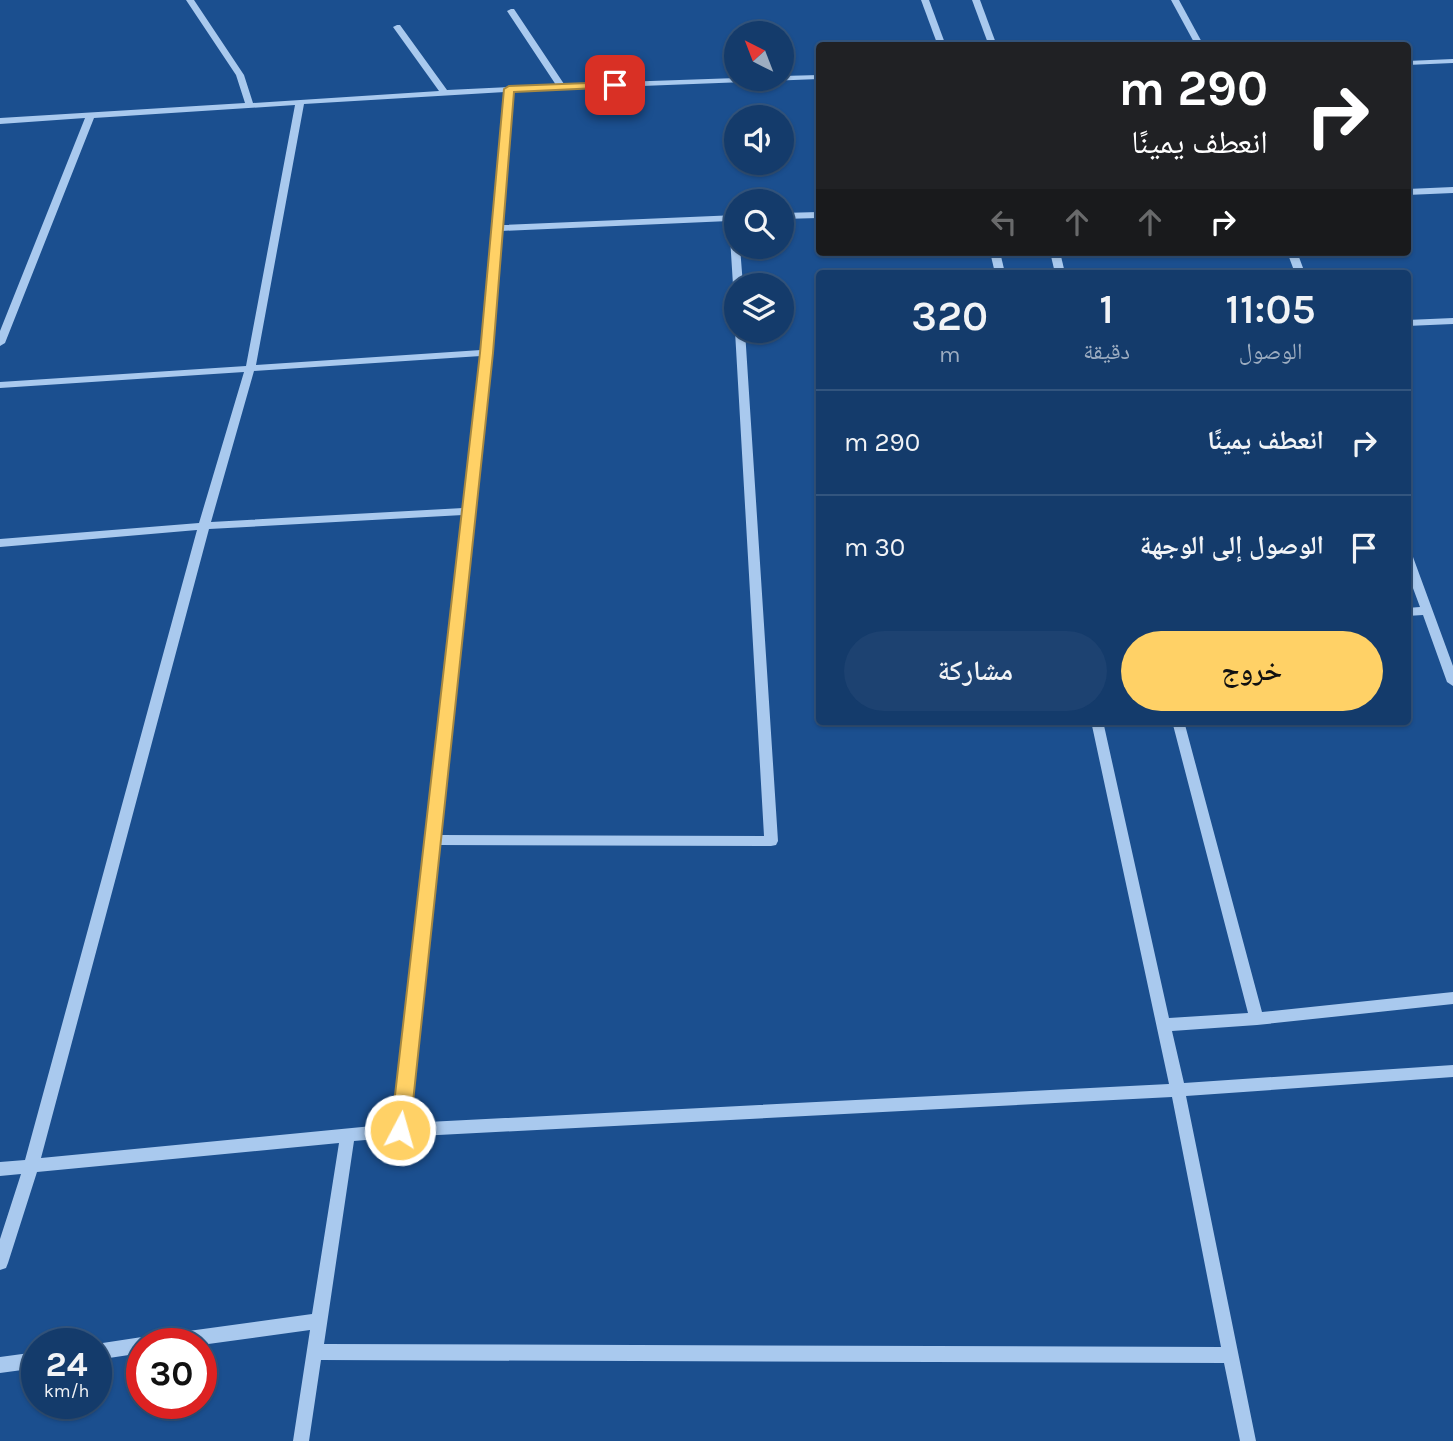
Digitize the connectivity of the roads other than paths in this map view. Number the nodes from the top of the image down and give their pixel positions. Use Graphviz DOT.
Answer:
graph roads {
  1 [pos="190,0"];
  2 [pos="925,0"];
  3 [pos="976,0"];
  4 [pos="1175,0"];
  5 [pos="511,11"];
  6 [pos="397,26"];
  7 [pos="941,42"];
  8 [pos="992,42"];
  9 [pos="1198,42"];
  10 [pos="1453,61"];
  11 [pos="1411,63"];
  12 [pos="816,77"];
  13 [pos="794,78"];
  14 [pos="724,81"];
  15 [pos="562,87"];
  16 [pos="509,89"];
  17 [pos="445,93"];
  18 [pos="300,102"];
  19 [pos="250,106"];
  20 [pos="90,116"];
  21 [pos="0,121"];
  22 [pos="1452,191"];
  23 [pos="1411,192"];
  24 [pos="816,215"];
  25 [pos="794,216"];
  26 [pos="724,219"];
  27 [pos="499,229"];
  28 [pos="1453,321"];
  29 [pos="1411,323"];
  30 [pos="0,343"];
  31 [pos="741,343"];
  32 [pos="486,353"];
  33 [pos="250,369"];
  34 [pos="0,385"];
  35 [pos="469,511"];
  36 [pos="204,526"];
  37 [pos="0,543"];
  38 [pos="1411,568"];
  39 [pos="1427,611"];
  40 [pos="1411,612"];
  41 [pos="1453,682"];
  42 [pos="1098,725"];
  43 [pos="1179,725"];
  44 [pos="433,841"];
  45 [pos="1453,998"];
  46 [pos="1257,1019"];
  47 [pos="1163,1025"];
  48 [pos="1453,1071"];
  49 [pos="1178,1090"];
  50 [pos="400,1130"];
  51 [pos="347,1136"];
  52 [pos="31,1166"];
  53 [pos="0,1169"];
  54 [pos="0,1263"];
  55 [pos="318,1321"];
  56 [pos="217,1335"];
  57 [pos="314,1352"];
  58 [pos="1230,1355"];
  59 [pos="21,1362"];
  60 [pos="0,1365"];
  61 [pos="301,1441"];
  62 [pos="1248,1441"];
  1 -- 19 [label="street"];
  2 -- 7 [label="street"];
  3 -- 8 [label="street"];
  4 -- 9 [label="street"];
  5 -- 15 [label="street"];
  6 -- 17 [label="street"];
  10 -- 11 [label="street"];
  12 -- 13 [label="street"];
  14 -- 15 [label="street"];
  15 -- 16 [label="street"];
  16 -- 17 [label="street"];
  16 -- 27 [label="street"];
  17 -- 18 [label="street"];
  18 -- 19 [label="street"];
  18 -- 33 [label="street"];
  19 -- 20 [label="street"];
  20 -- 21 [label="street"];
  20 -- 30 [label="street"];
  22 -- 23 [label="street"];
  24 -- 25 [label="street"];
  26 -- 27 [label="street"];
  27 -- 32 [label="street"];
  28 -- 29 [label="street"];
  31 -- 44 [label="street"];
  32 -- 33 [label="street"];
  32 -- 35 [label="street"];
  33 -- 34 [label="street"];
  33 -- 36 [label="street"];
  35 -- 36 [label="street"];
  35 -- 44 [label="street"];
  36 -- 37 [label="street"];
  36 -- 52 [label="street"];
  38 -- 39 [label="street"];
  39 -- 40 [label="street"];
  39 -- 41 [label="street"];
  42 -- 47 [label="street"];
  43 -- 46 [label="street"];
  44 -- 50 [label="street"];
  45 -- 46 [label="street"];
  46 -- 47 [label="street"];
  47 -- 49 [label="street"];
  48 -- 49 [label="street"];
  49 -- 50 [label="street"];
  49 -- 58 [label="street"];
  50 -- 51 [label="street"];
  51 -- 52 [label="street"];
  51 -- 55 [label="street"];
  52 -- 53 [label="street"];
  52 -- 54 [label="street"];
  55 -- 56 [label="street"];
  55 -- 57 [label="street"];
  57 -- 58 [label="street"];
  57 -- 61 [label="street"];
  58 -- 62 [label="street"];
  59 -- 60 [label="street"];
}
